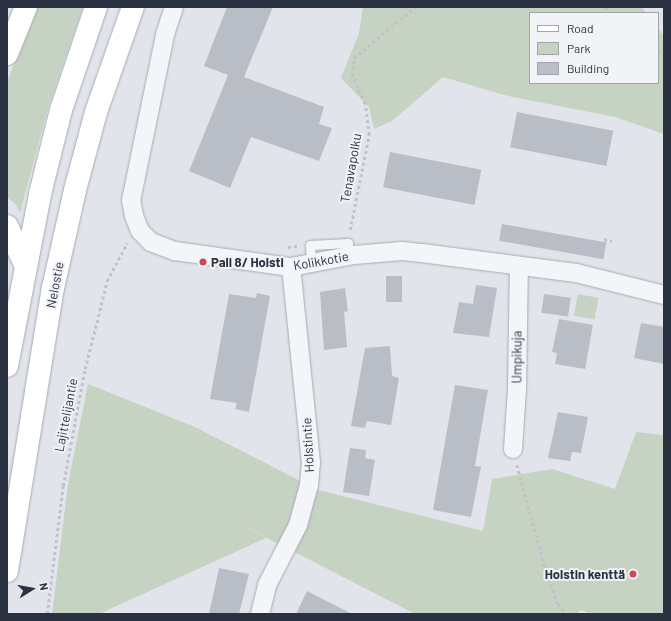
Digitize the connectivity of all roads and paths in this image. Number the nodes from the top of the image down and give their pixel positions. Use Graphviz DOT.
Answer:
graph roads {
  1 [pos="10,7"];
  2 [pos="26,7"];
  3 [pos="96,7"];
  4 [pos="133,7"];
  5 [pos="174,7"];
  6 [pos="416,7"];
  7 [pos="7,13"];
  8 [pos="7,54"];
  9 [pos="7,226"];
  10 [pos="140,231"];
  11 [pos="604,238"];
  12 [pos="612,241"];
  13 [pos="348,250"];
  14 [pos="25,264"];
  15 [pos="519,266"];
  16 [pos="291,267"];
  17 [pos="664,295"];
  18 [pos="7,366"];
  19 [pos="513,449"];
  20 [pos="7,571"];
  21 [pos="47,614"];
  22 [pos="260,614"];
  23 [pos="566,614"];
  1 -- 7 [label="main road"];
  2 -- 8 [label="main road"];
  3 -- 14 [label="main road"];
  4 -- 20 [label="main road, Nelostie"];
  5 -- 10 [label="street"];
  6 -- 13 [label="path, Tenavapolku"];
  9 -- 14 [label="main road"];
  10 -- 16 [label="street, Kolikkotie"];
  10 -- 21 [label="path, Lajittelijantie"];
  11 -- 12 [label="path"];
  13 -- 15 [label="street, Kolikkotie"];
  13 -- 16 [label="street, Kolikkotie"];
  14 -- 18 [label="main road"];
  15 -- 17 [label="street, Kolikkotie"];
  15 -- 19 [label="street, Umpikuja"];
  16 -- 22 [label="street, Holstintie"];
  19 -- 23 [label="path"];
}
